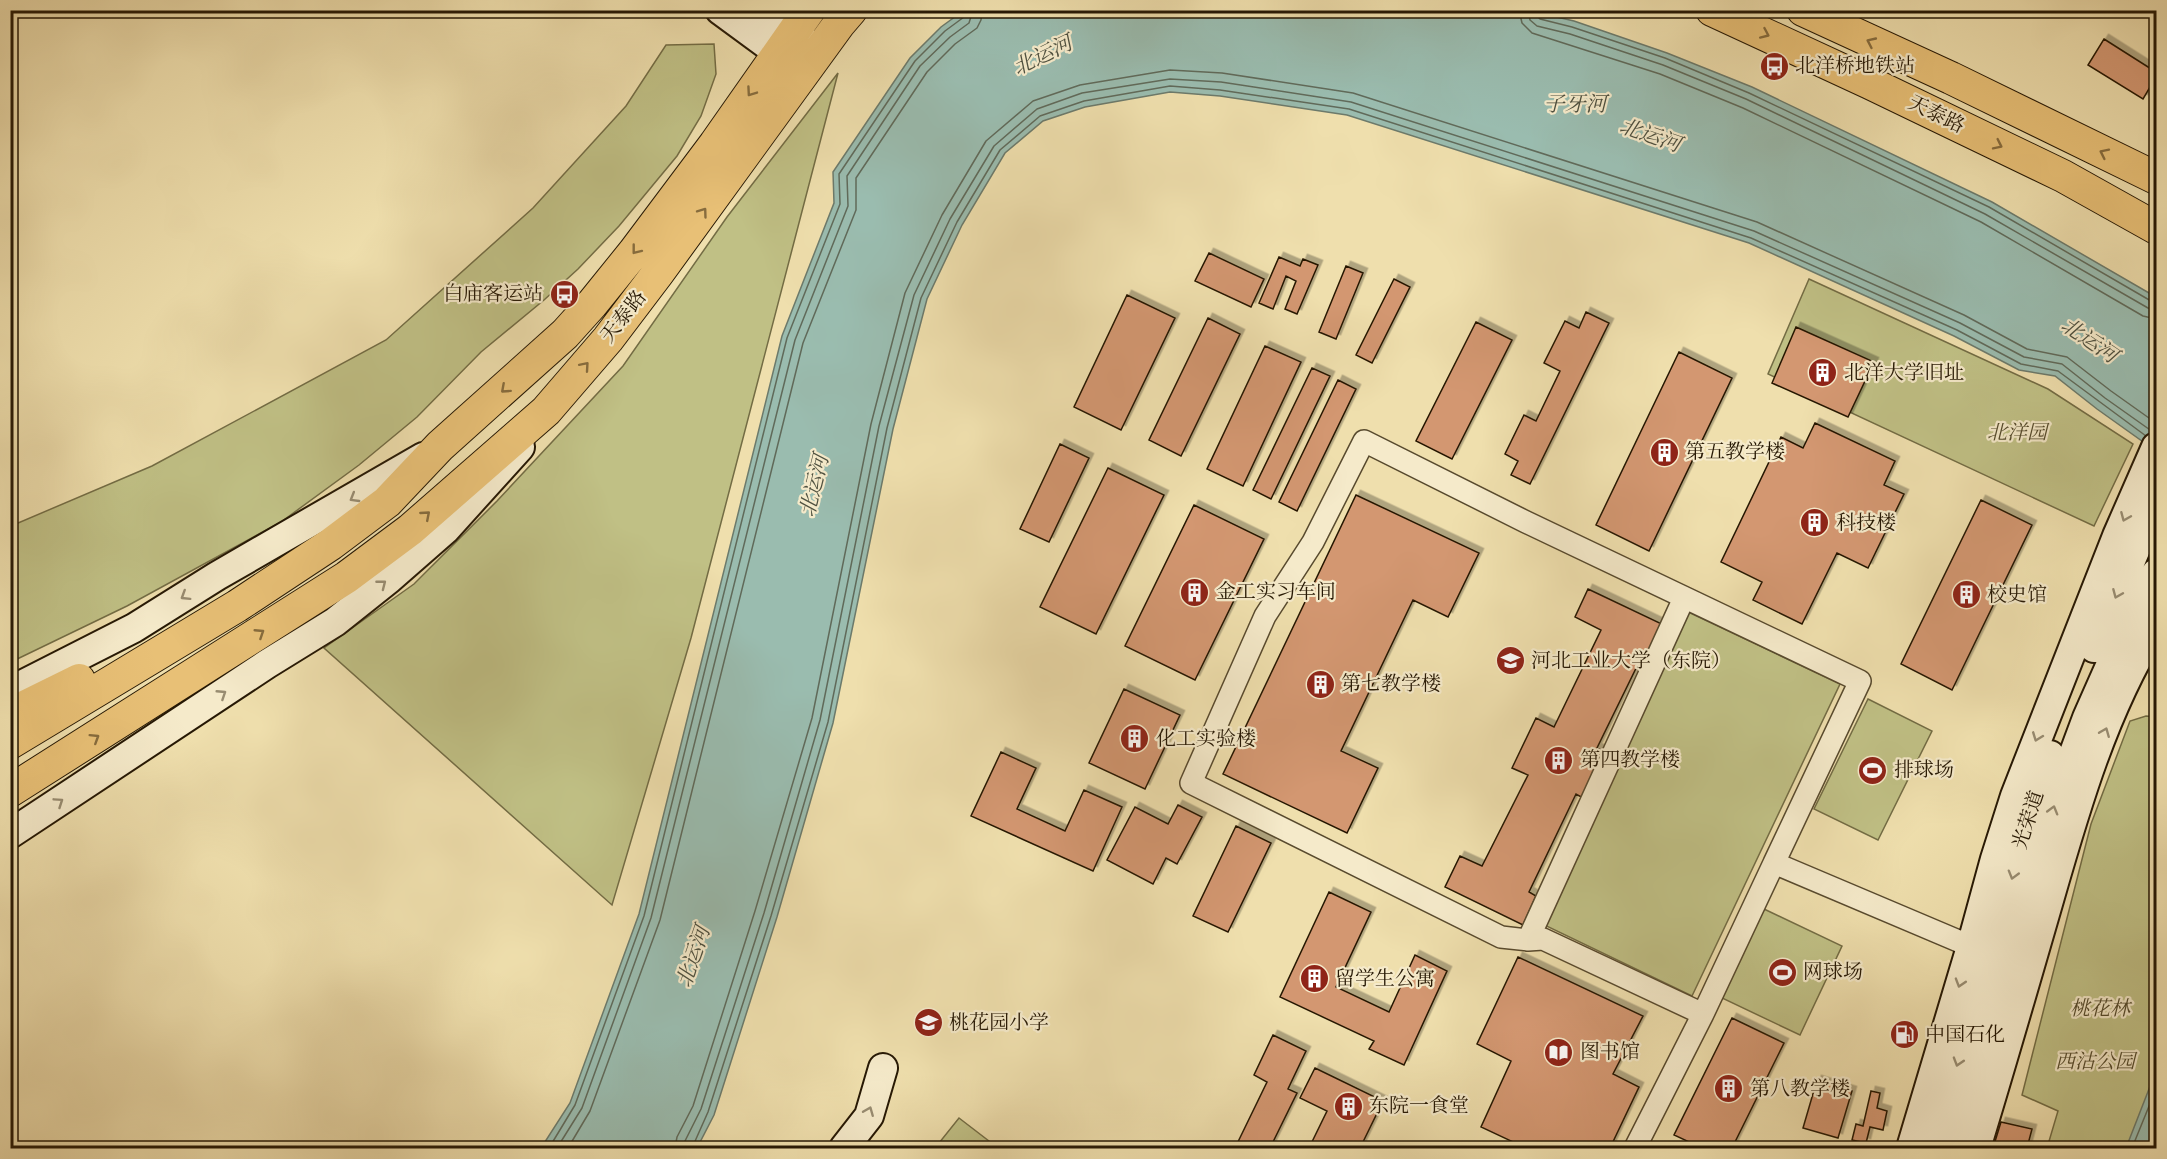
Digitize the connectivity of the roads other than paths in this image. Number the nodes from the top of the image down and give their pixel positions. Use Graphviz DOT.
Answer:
graph roads {
  1 [pos="720,10"];
  2 [pos="763,10"];
  3 [pos="851,10"];
  4 [pos="1712,10"];
  5 [pos="1803,10"];
  6 [pos="794,32"];
  7 [pos="812,62"];
  8 [pos="2157,178"];
  9 [pos="2157,228"];
  10 [pos="546,411"];
  11 [pos="440,446"];
  12 [pos="2153,455"];
  13 [pos="2157,501"];
  14 [pos="331,544"];
  15 [pos="2157,573"];
  16 [pos="1684,598"];
  17 [pos="2157,626"];
  18 [pos="10,692"];
  19 [pos="10,714"];
  20 [pos="10,743"];
  21 [pos="10,791"];
  22 [pos="10,834"];
  23 [pos="1774,863"];
  24 [pos="1528,940"];
  25 [pos="2000,958"];
  26 [pos="1703,1014"];
  27 [pos="884,1068"];
  28 [pos="844,1149"];
  29 [pos="1635,1149"];
  30 [pos="1911,1149"];
  31 [pos="1932,1149"];
  32 [pos="1955,1149"];
  33 [pos="1976,1149"];
  1 -- 6 [label="main road"];
  2 -- 6 [label="main road"];
  3 -- 7 [label="main road, 天泰路"];
  4 -- 9 [label="main road, 天泰路, one-way"];
  8 -- 5 [label="main road, 天泰路, one-way"];
  6 -- 7 [label="main road"];
  6 -- 11 [label="main road, 天泰路, one-way"];
  10 -- 7 [label="main road, 天泰路, one-way"];
  21 -- 10 [label="main road, 天泰路, one-way"];
  22 -- 10 [label="main road, one-way"];
  11 -- 14 [label="main road, 天泰路"];
  11 -- 18 [label="main road, one-way"];
  12 -- 25 [label="main road, one-way"];
  13 -- 25 [label="main road, 光荣道, one-way"];
  14 -- 19 [label="main road"];
  14 -- 20 [label="main road"];
  25 -- 15 [label="main road, 光荣道, one-way"];
  16 -- 23 [label="street"];
  16 -- 24 [label="street"];
  16 -- 24 [label="street"];
  25 -- 17 [label="main road, one-way"];
  23 -- 25 [label="street"];
  23 -- 26 [label="street"];
  24 -- 26 [label="street"];
  25 -- 30 [label="main road, one-way"];
  25 -- 31 [label="main road, 光荣道, one-way"];
  25 -- 32 [label="main road, 光荣道"];
  25 -- 33 [label="main road"];
  26 -- 29 [label="street"];
  28 -- 27 [label="main road, one-way"];
}
